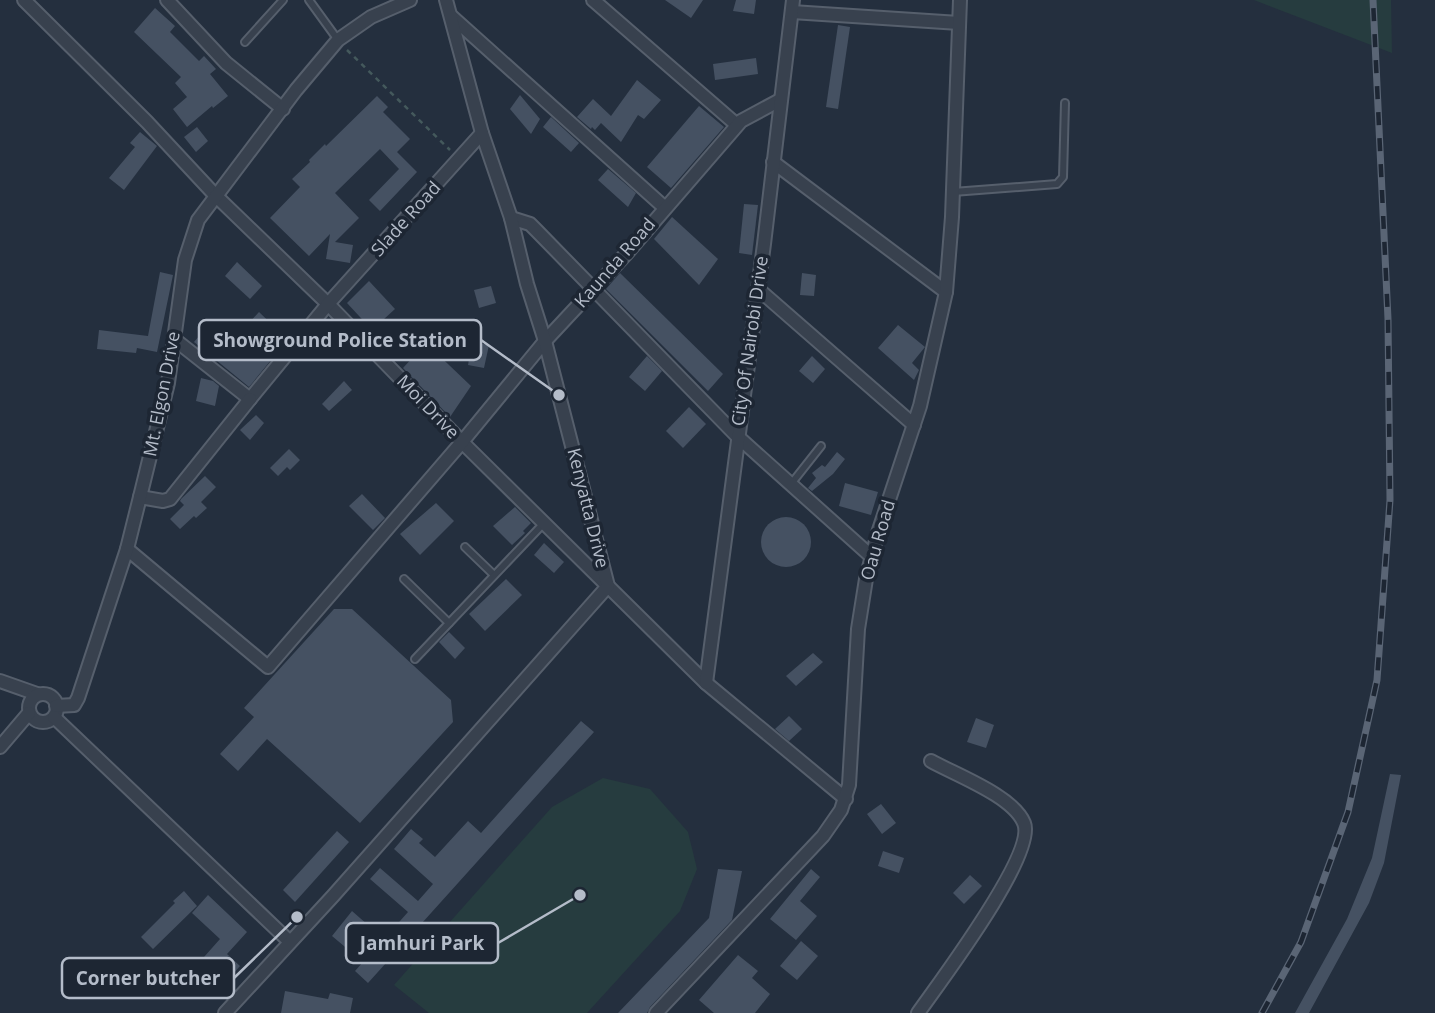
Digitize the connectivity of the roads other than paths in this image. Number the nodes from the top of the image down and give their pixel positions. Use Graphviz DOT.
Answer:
graph roads {
  1 [pos="24,0"];
  2 [pos="167,0"];
  3 [pos="283,0"];
  4 [pos="309,0"];
  5 [pos="410,0"];
  6 [pos="446,0"];
  7 [pos="593,0"];
  8 [pos="960,0"];
  9 [pos="792,6"];
  10 [pos="451,16"];
  11 [pos="959,23"];
  12 [pos="338,40"];
  13 [pos="245,42"];
  14 [pos="780,100"];
  15 [pos="1065,103"];
  16 [pos="283,109"];
  17 [pos="737,125"];
  18 [pos="482,133"];
  19 [pos="773,162"];
  20 [pos="953,192"];
  21 [pos="215,195"];
  22 [pos="664,207"];
  23 [pos="511,218"];
  24 [pos="594,288"];
  25 [pos="758,289"];
  26 [pos="946,292"];
  27 [pos="328,304"];
  28 [pos="174,339"];
  29 [pos="545,341"];
  30 [pos="250,399"];
  31 [pos="914,425"];
  32 [pos="737,436"];
  33 [pos="462,442"];
  34 [pos="821,446"];
  35 [pos="792,484"];
  36 [pos="140,497"];
  37 [pos="544,523"];
  38 [pos="465,547"];
  39 [pos="127,550"];
  40 [pos="872,557"];
  41 [pos="494,575"];
  42 [pos="404,579"];
  43 [pos="608,586"];
  44 [pos="449,623"];
  45 [pos="415,659"];
  46 [pos="0,681"];
  47 [pos="706,683"];
  48 [pos="37,694"];
  49 [pos="55,712"];
  50 [pos="29,713"];
  51 [pos="0,747"];
  52 [pos="931,761"];
  53 [pos="846,799"];
  54 [pos="289,942"];
  55 [pos="225,1013"];
  56 [pos="656,1013"];
  57 [pos="918,1013"];
  1 -- 21 [label="street, Moi Drive"];
  2 -- 16 [label="street"];
  3 -- 13 [label="lane"];
  4 -- 12 [label="lane"];
  5 -- 12 [label="street, Mt. Elgon Drive"];
  6 -- 10 [label="street, Kenyatta Drive"];
  7 -- 17 [label="street"];
  8 -- 11 [label="street, Oau Road"];
  9 -- 11 [label="street"];
  9 -- 14 [label="street, City Of Nairobi Drive"];
  10 -- 18 [label="street, Kenyatta Drive"];
  10 -- 22 [label="street"];
  11 -- 20 [label="street, Oau Road"];
  12 -- 16 [label="street, Mt. Elgon Drive"];
  14 -- 17 [label="street, Kaunda Road"];
  14 -- 19 [label="street, City Of Nairobi Drive"];
  15 -- 20 [label="lane"];
  16 -- 21 [label="street, Mt. Elgon Drive"];
  17 -- 22 [label="street, Kaunda Road"];
  18 -- 23 [label="street, Kenyatta Drive"];
  18 -- 27 [label="street, Slade Road"];
  19 -- 25 [label="street, City Of Nairobi Drive"];
  19 -- 26 [label="street"];
  20 -- 26 [label="street, Oau Road"];
  21 -- 27 [label="street, Moi Drive"];
  21 -- 28 [label="street, Mt. Elgon Drive"];
  22 -- 24 [label="street, Kaunda Road"];
  23 -- 24 [label="street"];
  23 -- 29 [label="street, Kenyatta Drive"];
  24 -- 29 [label="street, Kaunda Road"];
  24 -- 32 [label="street"];
  25 -- 31 [label="street"];
  25 -- 32 [label="street, City Of Nairobi Drive"];
  26 -- 31 [label="street, Oau Road"];
  27 -- 30 [label="street, Slade Road"];
  27 -- 33 [label="street, Moi Drive"];
  28 -- 30 [label="street"];
  28 -- 36 [label="street, Mt. Elgon Drive"];
  29 -- 33 [label="street, Kaunda Road"];
  29 -- 43 [label="street, Kenyatta Drive"];
  30 -- 36 [label="street, Slade Road"];
  31 -- 40 [label="street, Oau Road"];
  32 -- 35 [label="street"];
  32 -- 47 [label="street, City Of Nairobi Drive"];
  33 -- 37 [label="street, Moi Drive"];
  33 -- 39 [label="street, Kaunda Road"];
  34 -- 35 [label="lane"];
  35 -- 40 [label="street"];
  36 -- 39 [label="street, Mt. Elgon Drive"];
  37 -- 41 [label="lane"];
  37 -- 43 [label="street, Moi Drive"];
  38 -- 41 [label="lane"];
  39 -- 49 [label="street, Mt. Elgon Drive"];
  40 -- 53 [label="street, Oau Road"];
  41 -- 44 [label="lane"];
  42 -- 44 [label="lane"];
  43 -- 47 [label="street, Moi Drive"];
  43 -- 54 [label="street, Kenyatta Drive"];
  44 -- 45 [label="lane"];
  46 -- 48 [label="street"];
  47 -- 53 [label="street, Moi Drive"];
  48 -- 49 [label="street"];
  48 -- 50 [label="street"];
  49 -- 50 [label="street"];
  49 -- 54 [label="street"];
  50 -- 51 [label="street"];
  52 -- 57 [label="street"];
  53 -- 56 [label="street, Oau Road"];
  54 -- 55 [label="street, Kenyatta Drive"];
}
